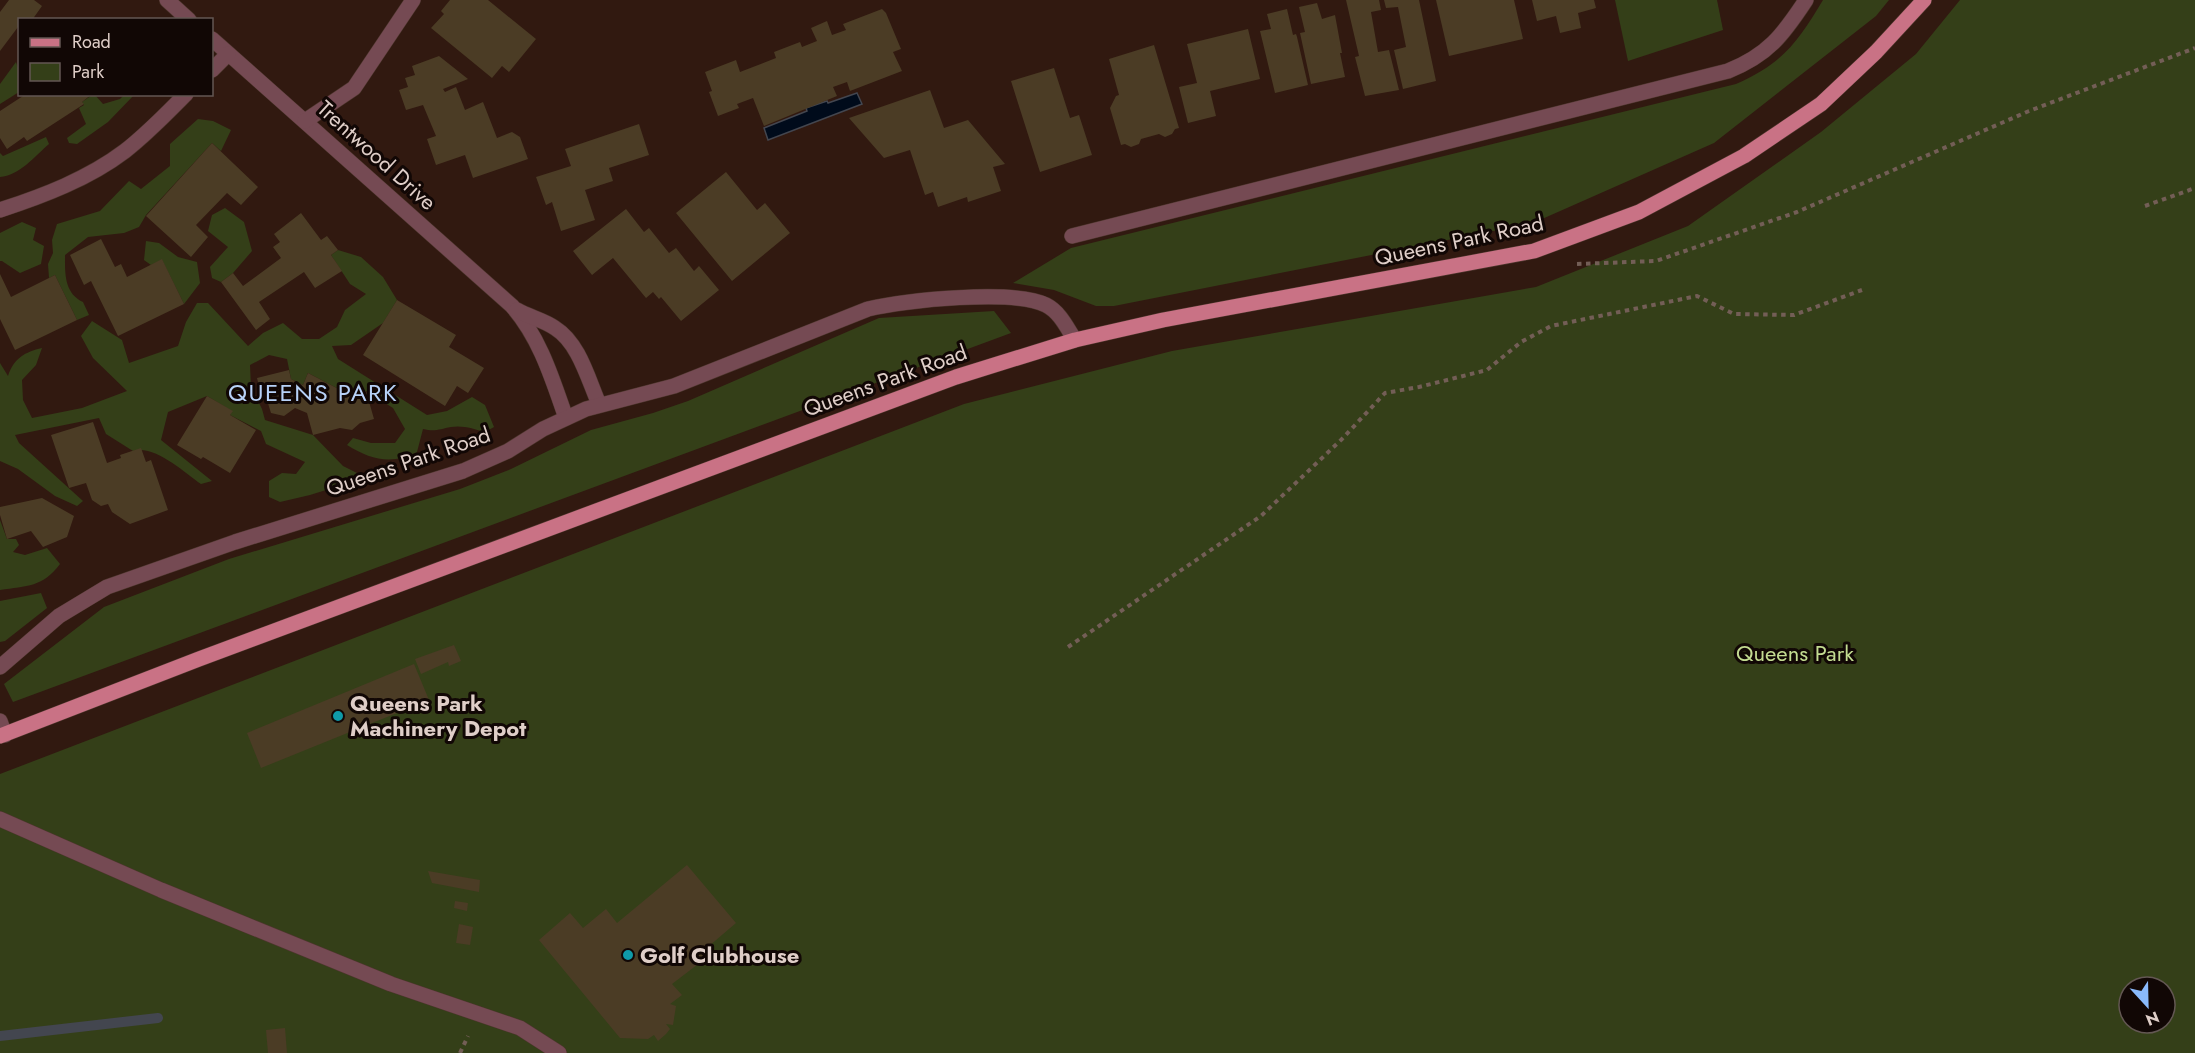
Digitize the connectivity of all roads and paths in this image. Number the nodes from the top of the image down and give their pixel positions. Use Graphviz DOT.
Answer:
graph roads {
  1 [pos="167,0"];
  2 [pos="413,0"];
  3 [pos="1806,0"];
  4 [pos="1924,0"];
  5 [pos="187,18"];
  6 [pos="213,40"];
  7 [pos="2195,48"];
  8 [pos="228,54"];
  9 [pos="213,69"];
  10 [pos="184,96"];
  11 [pos="305,121"];
  12 [pos="2195,188"];
  13 [pos="2145,206"];
  14 [pos="0,210"];
  15 [pos="1072,236"];
  16 [pos="1573,264"];
  17 [pos="1862,290"];
  18 [pos="512,306"];
  19 [pos="1075,340"];
  20 [pos="598,404"];
  21 [pos="566,418"];
  22 [pos="1068,647"];
  23 [pos="0,667"];
  24 [pos="2,731"];
  25 [pos="0,819"];
  26 [pos="559,1053"];
  1 -- 5 [label="street"];
  2 -- 11 [label="street"];
  3 -- 15 [label="street"];
  4 -- 19 [label="main road, Queens Park Road"];
  6 -- 8 [label="street, Trentwood Drive"];
  7 -- 16 [label="path"];
  8 -- 9 [label="street"];
  8 -- 11 [label="street, Trentwood Drive"];
  10 -- 14 [label="street"];
  11 -- 18 [label="street, Trentwood Drive"];
  12 -- 13 [label="path"];
  17 -- 22 [label="path"];
  18 -- 20 [label="street, Trentwood Drive"];
  18 -- 21 [label="street, Trentwood Drive"];
  19 -- 20 [label="street, Queens Park Road"];
  19 -- 24 [label="main road, Queens Park Road"];
  20 -- 21 [label="street, Queens Park Road"];
  21 -- 23 [label="street, Queens Park Road"];
  25 -- 26 [label="street"];
}
